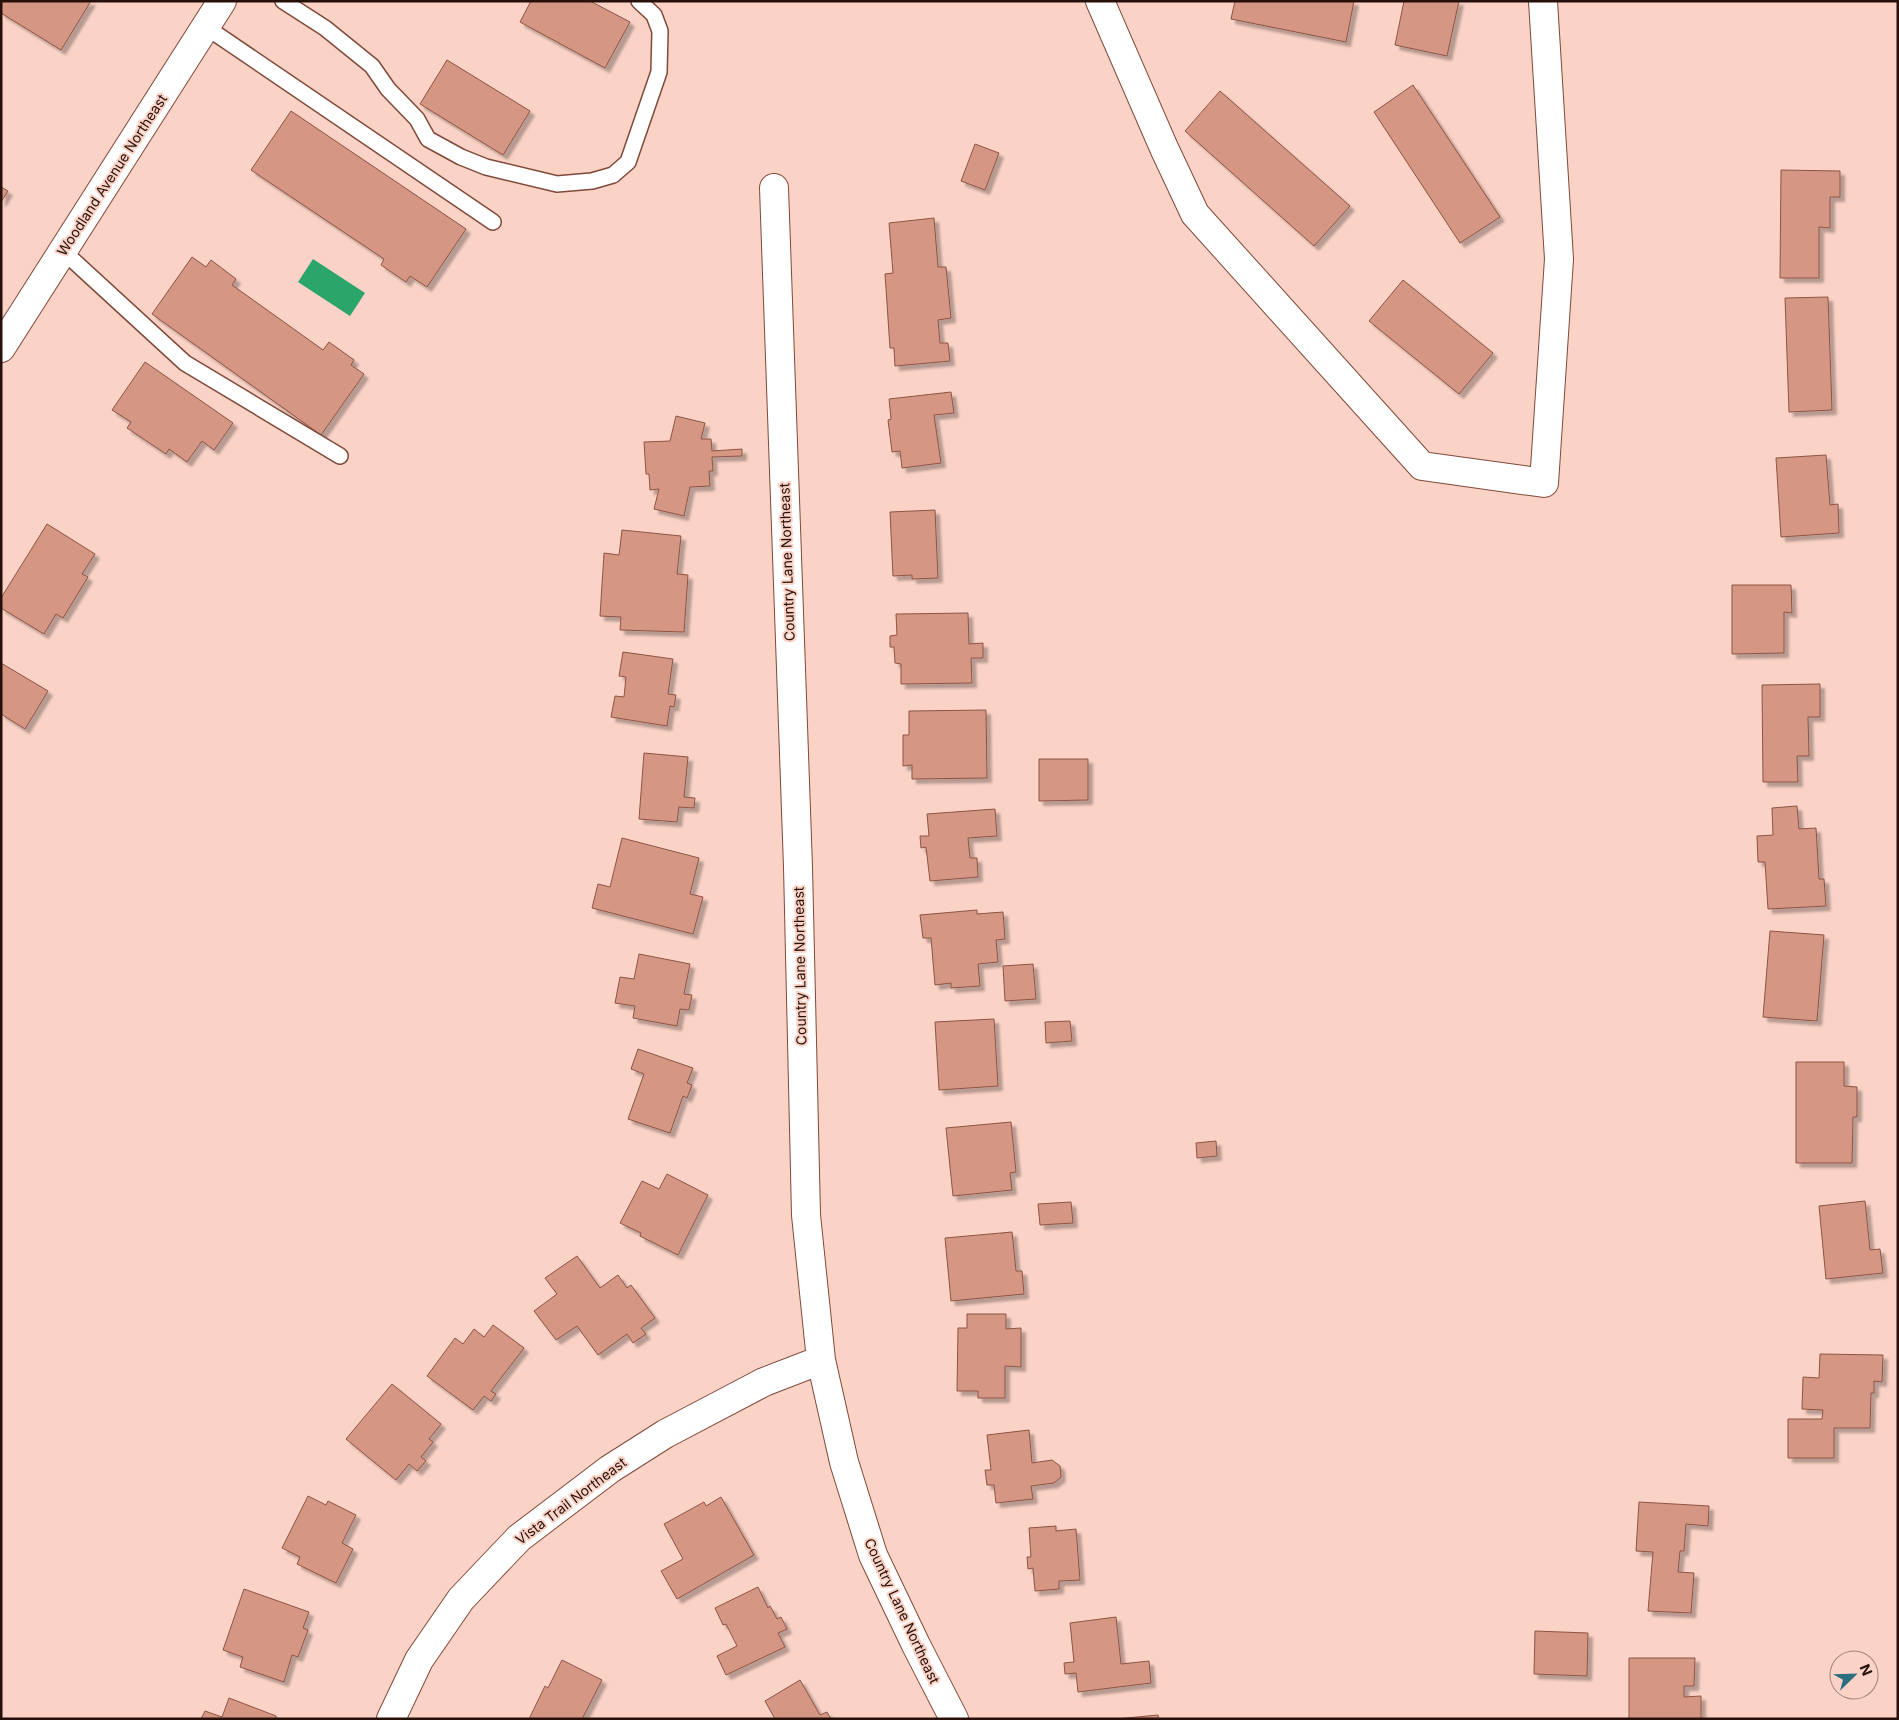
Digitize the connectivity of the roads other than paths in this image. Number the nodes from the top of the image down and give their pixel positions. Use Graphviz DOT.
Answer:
graph roads {
  1 [pos="222,1"];
  2 [pos="283,1"];
  3 [pos="639,1"];
  4 [pos="1100,1"];
  5 [pos="1543,1"];
  6 [pos="206,27"];
  7 [pos="774,188"];
  8 [pos="493,222"];
  9 [pos="63,252"];
  10 [pos="1,348"];
  11 [pos="340,456"];
  12 [pos="821,1360"];
  13 [pos="391,1719"];
  14 [pos="954,1719"];
  1 -- 6 [label="street, Woodland Avenue Northeast"];
  2 -- 3 [label="lane"];
  4 -- 5 [label="street"];
  6 -- 8 [label="lane"];
  6 -- 9 [label="street, Woodland Avenue Northeast"];
  7 -- 12 [label="street, Country Lane Northeast"];
  9 -- 10 [label="street, Woodland Avenue Northeast"];
  9 -- 11 [label="lane"];
  12 -- 13 [label="street, Vista Trail Northeast"];
  12 -- 14 [label="street, Country Lane Northeast"];
}
